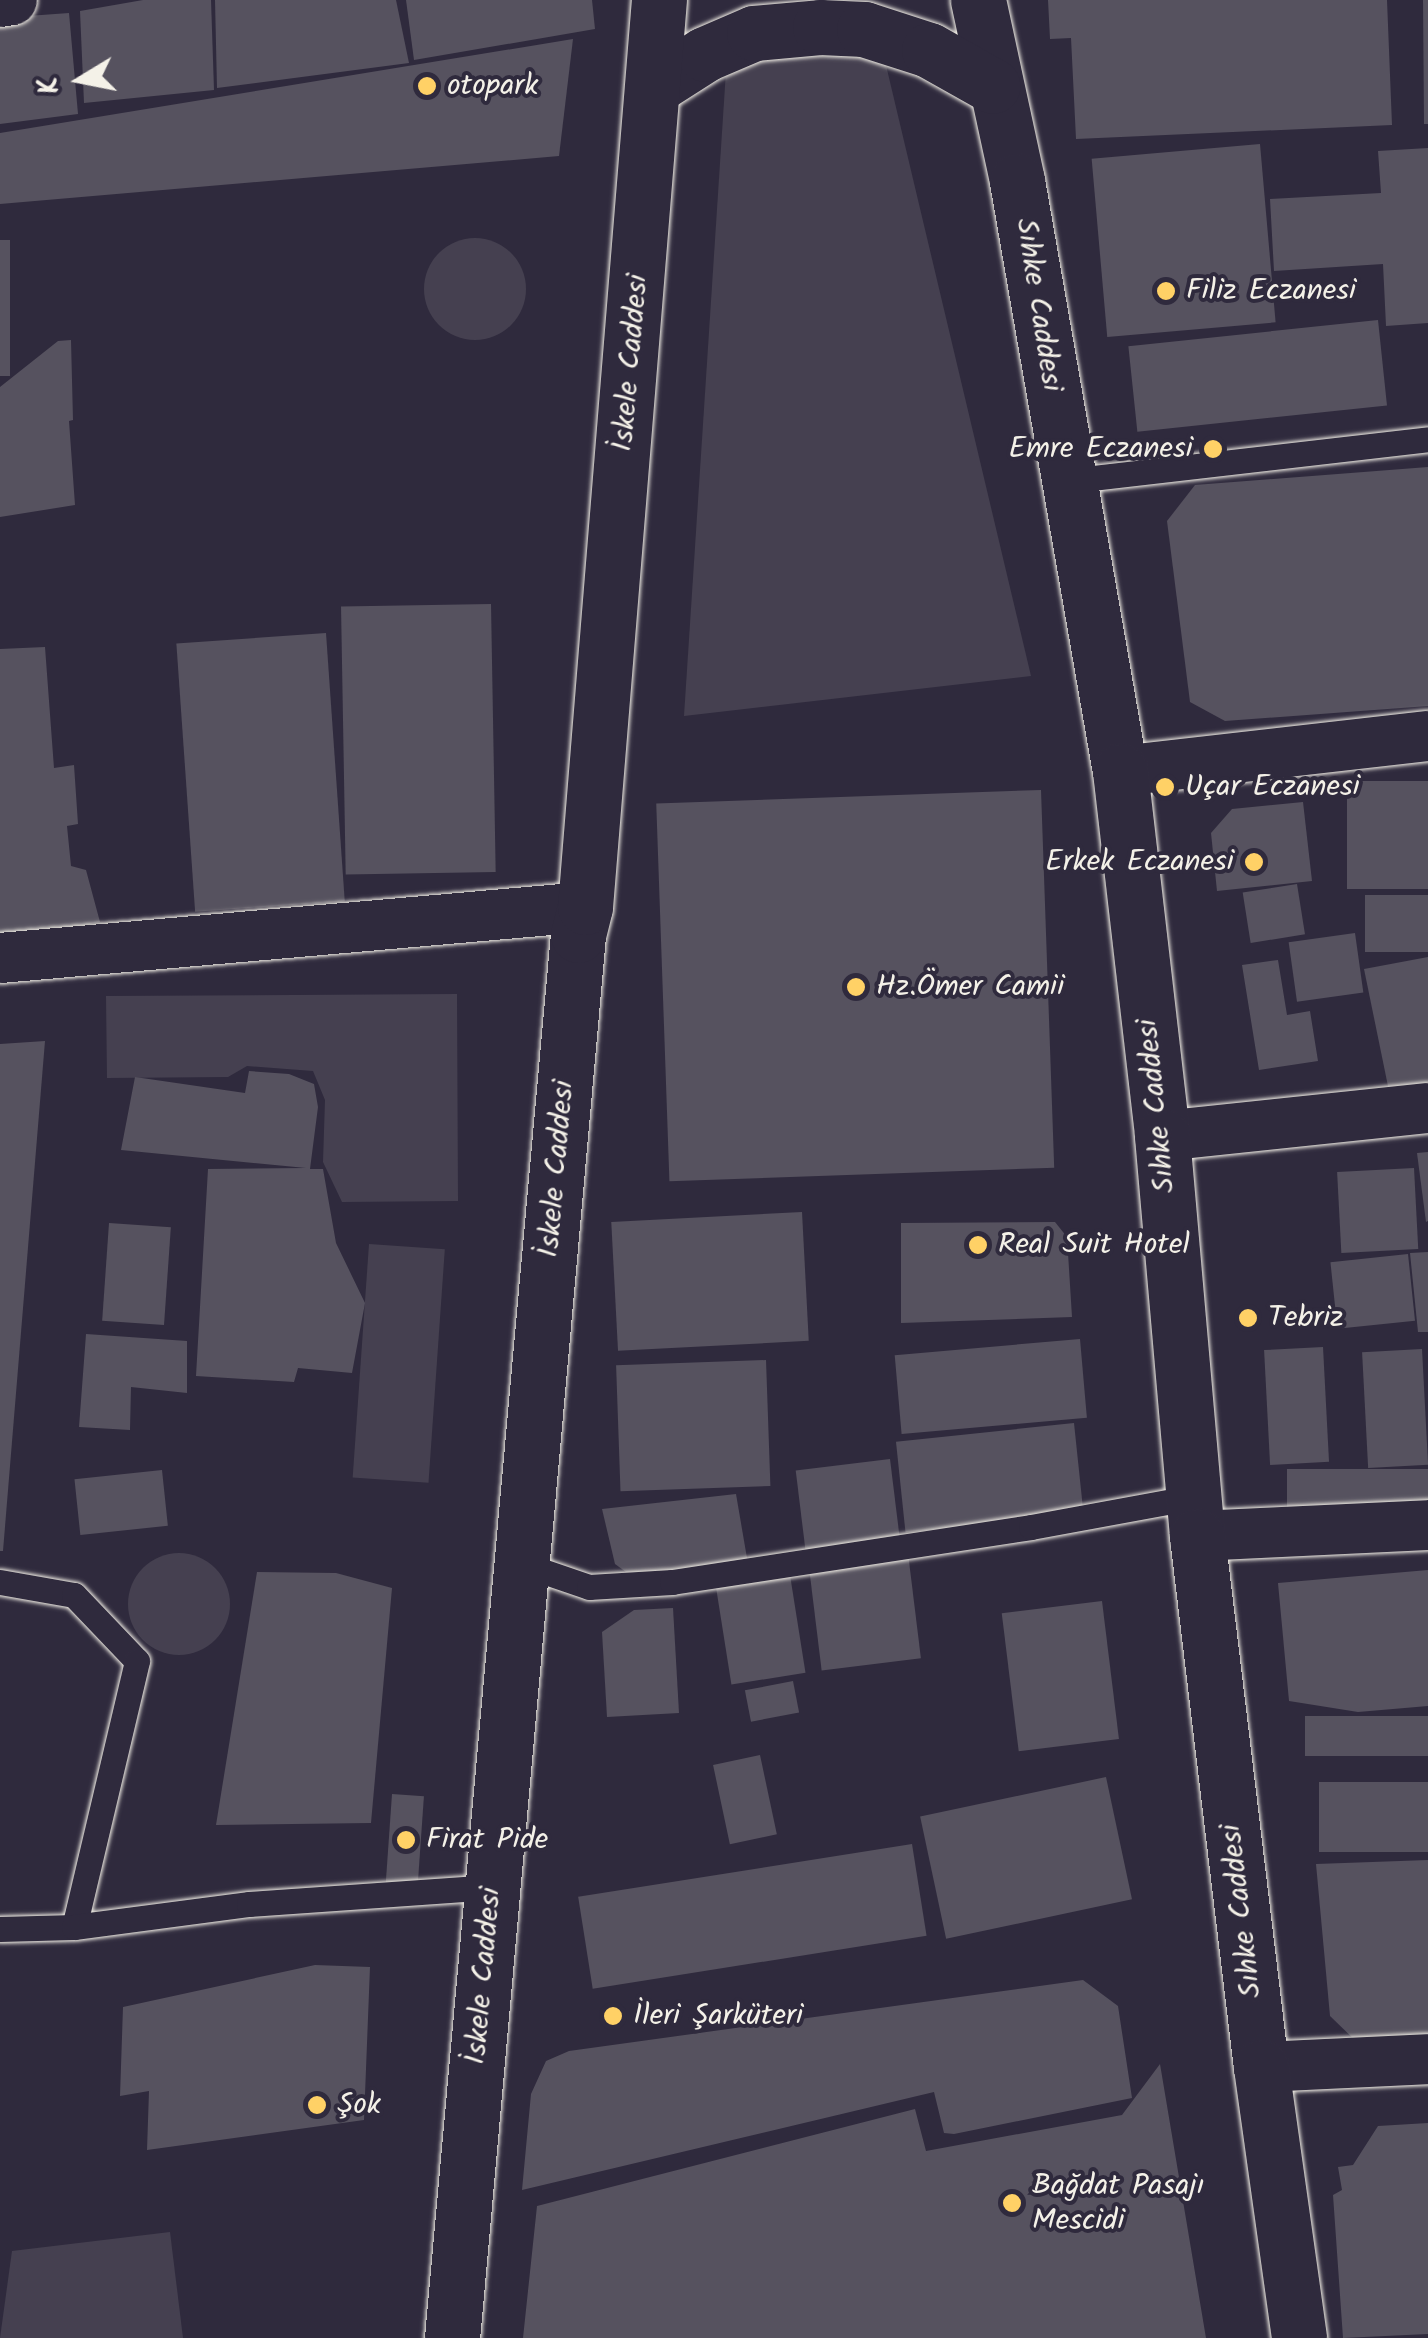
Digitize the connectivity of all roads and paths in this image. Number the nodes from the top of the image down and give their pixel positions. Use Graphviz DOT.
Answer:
graph roads {
  1 [pos="12,0"];
  2 [pos="659,0"];
  3 [pos="978,0"];
  4 [pos="0,2"];
  5 [pos="655,86"];
  6 [pos="993,86"];
  7 [pos="1428,439"];
  8 [pos="1067,482"];
  9 [pos="1428,736"];
  10 [pos="1120,771"];
  11 [pos="582,921"];
  12 [pos="0,958"];
  13 [pos="0,978"];
  14 [pos="1428,1108"];
  15 [pos="1162,1136"];
  16 [pos="1196,1516"];
  17 [pos="1428,1526"];
  18 [pos="522,1564"];
  19 [pos="0,1582"];
  20 [pos="492,1887"];
  21 [pos="74,1927"];
  22 [pos="0,1929"];
  23 [pos="1428,2059"];
  24 [pos="1261,2067"];
  25 [pos="452,2338"];
  26 [pos="1300,2338"];
  1 -- 4 [label="street"];
  2 -- 5 [label="main road, İskele Caddesi"];
  3 -- 6 [label="main road, Sıhke Caddesi"];
  5 -- 6 [label="main road"];
  5 -- 11 [label="main road, İskele Caddesi"];
  6 -- 8 [label="main road, Sıhke Caddesi"];
  7 -- 8 [label="lane"];
  8 -- 10 [label="main road, Sıhke Caddesi"];
  9 -- 10 [label="street"];
  10 -- 15 [label="main road, Sıhke Caddesi"];
  11 -- 12 [label="street"];
  11 -- 13 [label="street"];
  11 -- 18 [label="main road, İskele Caddesi"];
  14 -- 15 [label="street"];
  15 -- 16 [label="main road, Sıhke Caddesi"];
  16 -- 17 [label="street"];
  16 -- 18 [label="lane"];
  16 -- 24 [label="main road, Sıhke Caddesi"];
  18 -- 20 [label="main road, İskele Caddesi"];
  19 -- 21 [label="lane"];
  20 -- 21 [label="lane"];
  20 -- 25 [label="main road, İskele Caddesi"];
  21 -- 22 [label="lane"];
  23 -- 24 [label="street"];
  24 -- 26 [label="main road, Sıhke Caddesi"];
}
